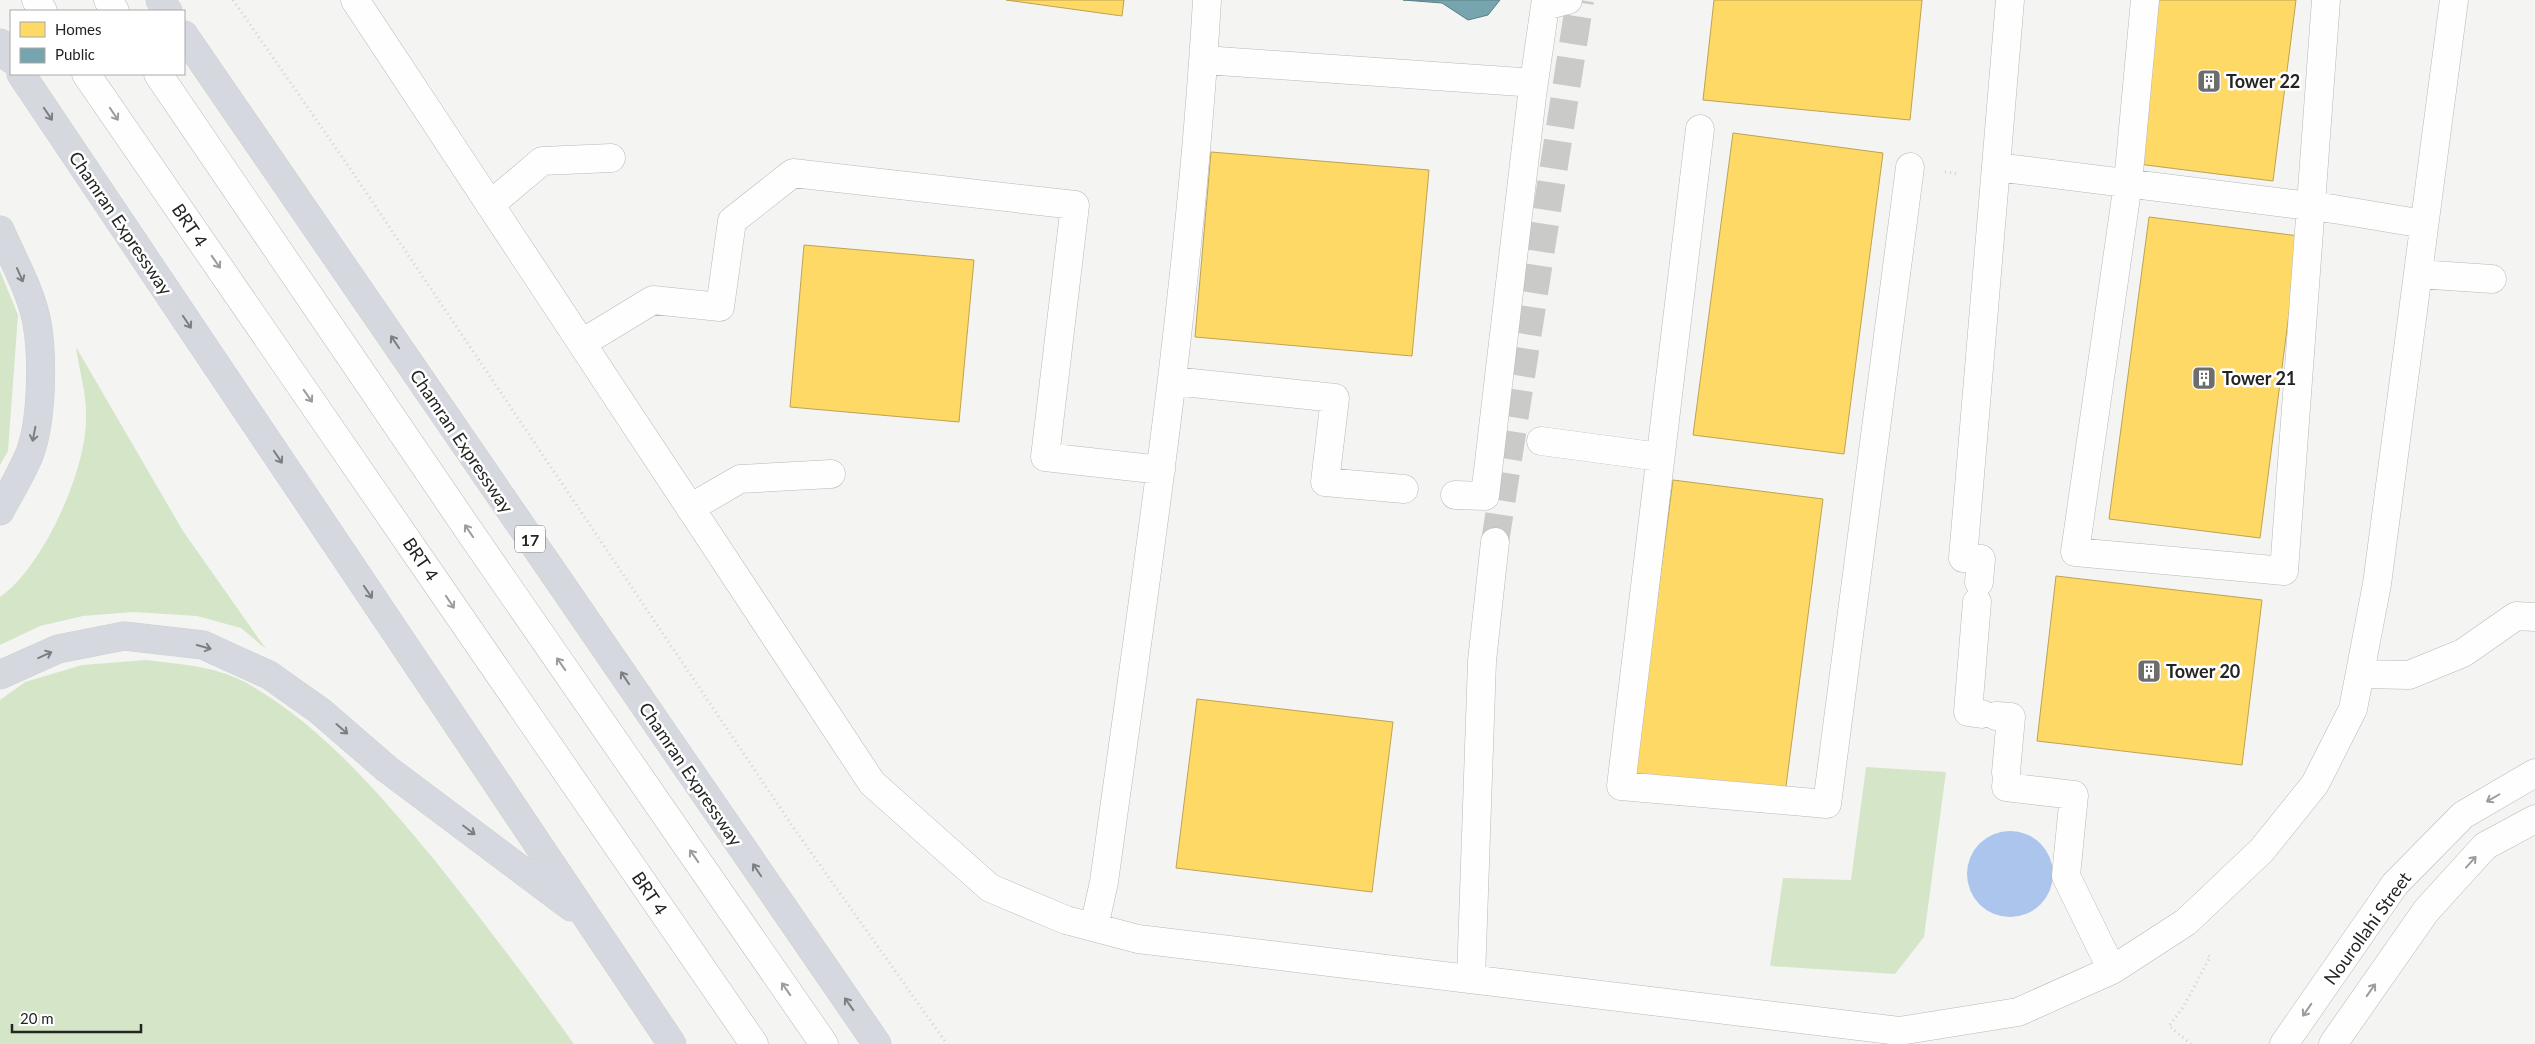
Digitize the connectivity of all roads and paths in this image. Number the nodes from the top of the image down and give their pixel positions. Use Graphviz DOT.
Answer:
graph roads {
  1 [pos="233,0"];
  2 [pos="355,0"];
  3 [pos="1207,0"];
  4 [pos="1568,0"];
  5 [pos="2010,0"];
  6 [pos="2145,0"];
  7 [pos="2326,0"];
  8 [pos="2454,0"];
  9 [pos="185,36"];
  10 [pos="0,43"];
  11 [pos="10,58"];
  12 [pos="1204,60"];
  13 [pos="22,75"];
  14 [pos="87,75"];
  15 [pos="159,75"];
  16 [pos="1521,82"];
  17 [pos="1700,129"];
  18 [pos="611,158"];
  19 [pos="1910,167"];
  20 [pos="1996,167"];
  21 [pos="2128,184"];
  22 [pos="490,204"];
  23 [pos="2424,224"];
  24 [pos="0,230"];
  25 [pos="2418,274"];
  26 [pos="2492,279"];
  27 [pos="582,343"];
  28 [pos="1173,381"];
  29 [pos="1541,441"];
  30 [pos="1660,457"];
  31 [pos="1161,470"];
  32 [pos="831,474"];
  33 [pos="1404,489"];
  34 [pos="1455,494"];
  35 [pos="690,508"];
  36 [pos="0,511"];
  37 [pos="1495,542"];
  38 [pos="2535,617"];
  39 [pos="2360,674"];
  40 [pos="0,675"];
  41 [pos="2535,773"];
  42 [pos="2535,819"];
  43 [pos="588,919"];
  44 [pos="1094,928"];
  45 [pos="2200,950"];
  46 [pos="2112,970"];
  47 [pos="1471,979"];
  48 [pos="672,1044"];
  49 [pos="754,1044"];
  50 [pos="824,1044"];
  51 [pos="877,1044"];
  52 [pos="947,1044"];
  53 [pos="2191,1044"];
  54 [pos="2284,1044"];
  55 [pos="2334,1044"];
  1 -- 52 [label="path"];
  2 -- 22 [label="street"];
  3 -- 12 [label="street"];
  4 -- 34 [label="street"];
  5 -- 20 [label="street"];
  6 -- 21 [label="street"];
  7 -- 21 [label="street"];
  8 -- 23 [label="street"];
  51 -- 9 [label="highway, Chamran Expressway / 17, one-way"];
  10 -- 11 [label="highway"];
  12 -- 16 [label="street"];
  12 -- 28 [label="street"];
  13 -- 43 [label="highway, Chamran Expressway, one-way"];
  14 -- 49 [label="street, BRT 4, one-way"];
  50 -- 15 [label="street, one-way"];
  17 -- 30 [label="street"];
  18 -- 22 [label="street"];
  19 -- 30 [label="street"];
  20 -- 21 [label="street"];
  20 -- 46 [label="street"];
  21 -- 23 [label="street"];
  22 -- 27 [label="street"];
  23 -- 25 [label="street"];
  24 -- 36 [label="highway, one-way"];
  25 -- 26 [label="street"];
  25 -- 39 [label="street"];
  27 -- 31 [label="street"];
  27 -- 35 [label="street"];
  28 -- 31 [label="street"];
  28 -- 33 [label="street"];
  29 -- 30 [label="street"];
  31 -- 44 [label="street"];
  32 -- 35 [label="street"];
  35 -- 44 [label="street"];
  37 -- 47 [label="street"];
  38 -- 39 [label="street"];
  39 -- 46 [label="street"];
  40 -- 43 [label="highway, one-way"];
  41 -- 54 [label="street, Nourollahi Street, one-way"];
  55 -- 42 [label="street, one-way"];
  43 -- 48 [label="highway, Chamran Expressway"];
  44 -- 47 [label="street"];
  45 -- 53 [label="path"];
  46 -- 47 [label="street"];
}
